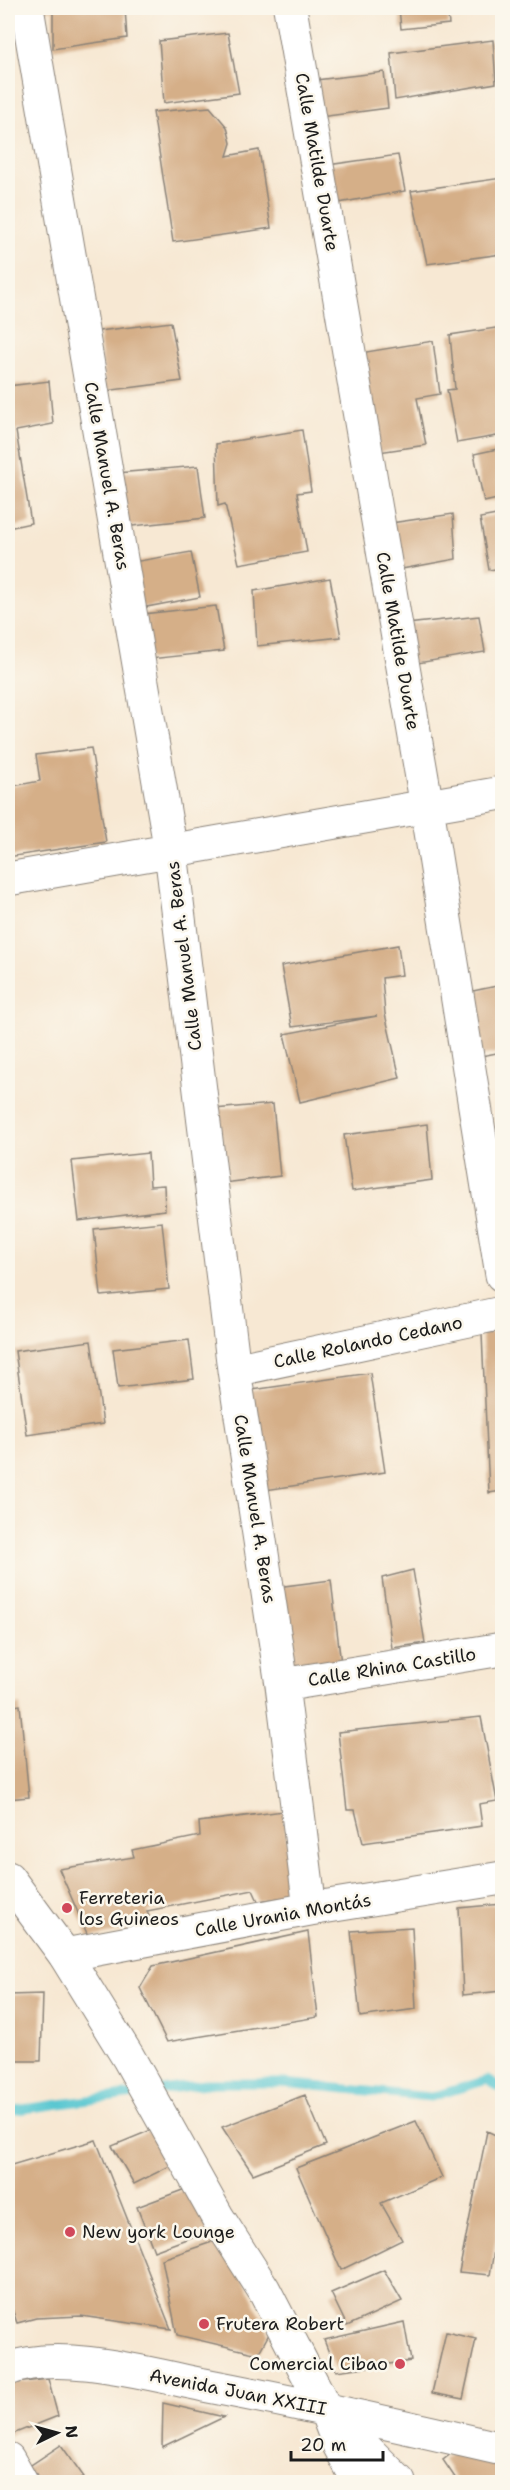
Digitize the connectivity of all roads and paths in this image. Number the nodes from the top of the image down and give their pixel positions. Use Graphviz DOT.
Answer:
graph roads {
  1 [pos="27,8"];
  2 [pos="290,8"];
  3 [pos="502,793"];
  4 [pos="427,807"];
  5 [pos="171,852"];
  6 [pos="8,879"];
  7 [pos="502,1275"];
  8 [pos="502,1313"];
  9 [pos="234,1371"];
  10 [pos="502,1649"];
  11 [pos="282,1685"];
  12 [pos="8,1878"];
  13 [pos="502,1878"];
  14 [pos="310,1909"];
  15 [pos="64,1955"];
  16 [pos="8,2369"];
  17 [pos="325,2408"];
  18 [pos="502,2449"];
  19 [pos="8,2459"];
  20 [pos="21,2482"];
  21 [pos="359,2482"];
  22 [pos="399,2482"];
  1 -- 5 [label="street, Calle Manuel A. Beras"];
  2 -- 4 [label="street, Calle Matilde Duarte"];
  3 -- 4 [label="street"];
  4 -- 5 [label="street"];
  4 -- 7 [label="street, Calle Matilde Duarte"];
  5 -- 6 [label="street"];
  5 -- 9 [label="street, Calle Manuel A. Beras"];
  8 -- 9 [label="street, Calle Rolando Cedano"];
  9 -- 11 [label="street, Calle Manuel A. Beras"];
  10 -- 11 [label="street, Calle Rhina Castillo"];
  11 -- 14 [label="street, Calle Manuel A. Beras"];
  12 -- 15 [label="street"];
  13 -- 14 [label="street, Calle Urania Montás"];
  14 -- 15 [label="street, Calle Urania Montás"];
  15 -- 17 [label="street"];
  16 -- 17 [label="street, Avenida Juan XXIII"];
  17 -- 18 [label="street, Avenida Juan XXIII"];
  17 -- 21 [label="street"];
  17 -- 22 [label="street"];
  19 -- 20 [label="street"];
}
